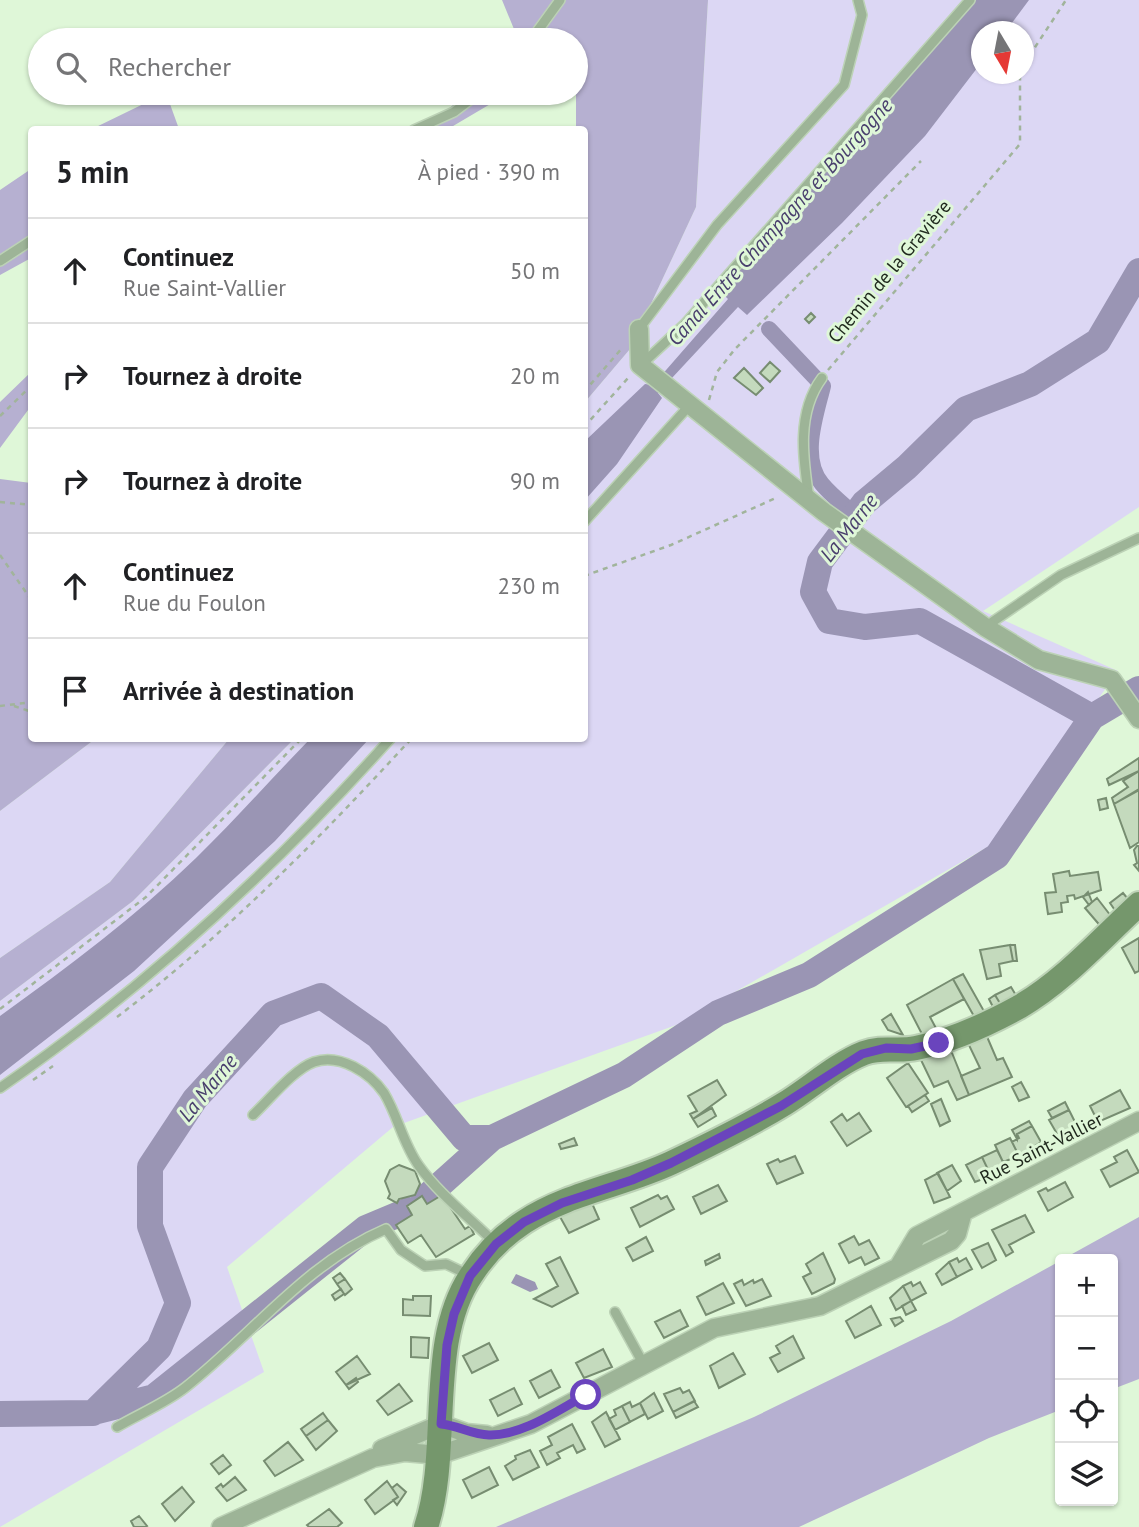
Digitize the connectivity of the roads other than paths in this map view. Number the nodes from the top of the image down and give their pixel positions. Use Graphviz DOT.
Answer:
graph roads {
  1 [pos="560,0"];
  2 [pos="858,0"];
  3 [pos="970,0"];
  4 [pos="540,28"];
  5 [pos="464,105"];
  6 [pos="423,126"];
  7 [pos="28,243"];
  8 [pos="0,261"];
  9 [pos="639,329"];
  10 [pos="646,371"];
  11 [pos="819,381"];
  12 [pos="690,406"];
  13 [pos="816,506"];
  14 [pos="588,518"];
  15 [pos="1139,538"];
  16 [pos="985,627"];
  17 [pos="1136,715"];
  18 [pos="387,742"];
  19 [pos="1139,904"];
  20 [pos="0,1088"];
  21 [pos="253,1115"];
  22 [pos="1139,1121"];
  23 [pos="496,1244"];
  24 [pos="470,1276"];
  25 [pos="615,1312"];
  26 [pos="644,1365"];
  27 [pos="441,1424"];
  28 [pos="117,1427"];
  29 [pos="490,1435"];
  30 [pos="439,1455"];
  31 [pos="373,1458"];
  32 [pos="221,1527"];
  33 [pos="426,1527"];
  1 -- 4 [label="lane"];
  2 -- 9 [label="lane"];
  3 -- 10 [label="lane"];
  5 -- 6 [label="lane"];
  7 -- 8 [label="lane"];
  9 -- 10 [label="street"];
  10 -- 12 [label="street"];
  11 -- 13 [label="lane"];
  12 -- 13 [label="street"];
  12 -- 14 [label="lane"];
  13 -- 16 [label="street"];
  15 -- 16 [label="lane"];
  16 -- 17 [label="street"];
  18 -- 20 [label="lane"];
  19 -- 23 [label="street"];
  21 -- 23 [label="lane"];
  22 -- 26 [label="street, Rue Saint-Vallier"];
  23 -- 24 [label="street"];
  24 -- 27 [label="street"];
  24 -- 28 [label="lane"];
  25 -- 26 [label="lane"];
  26 -- 29 [label="street, Rue Saint-Vallier"];
  27 -- 29 [label="street"];
  27 -- 30 [label="street"];
  27 -- 31 [label="street"];
  29 -- 30 [label="street, Rue Saint-Vallier"];
  30 -- 31 [label="street"];
  30 -- 33 [label="street"];
  31 -- 32 [label="street"];
}
